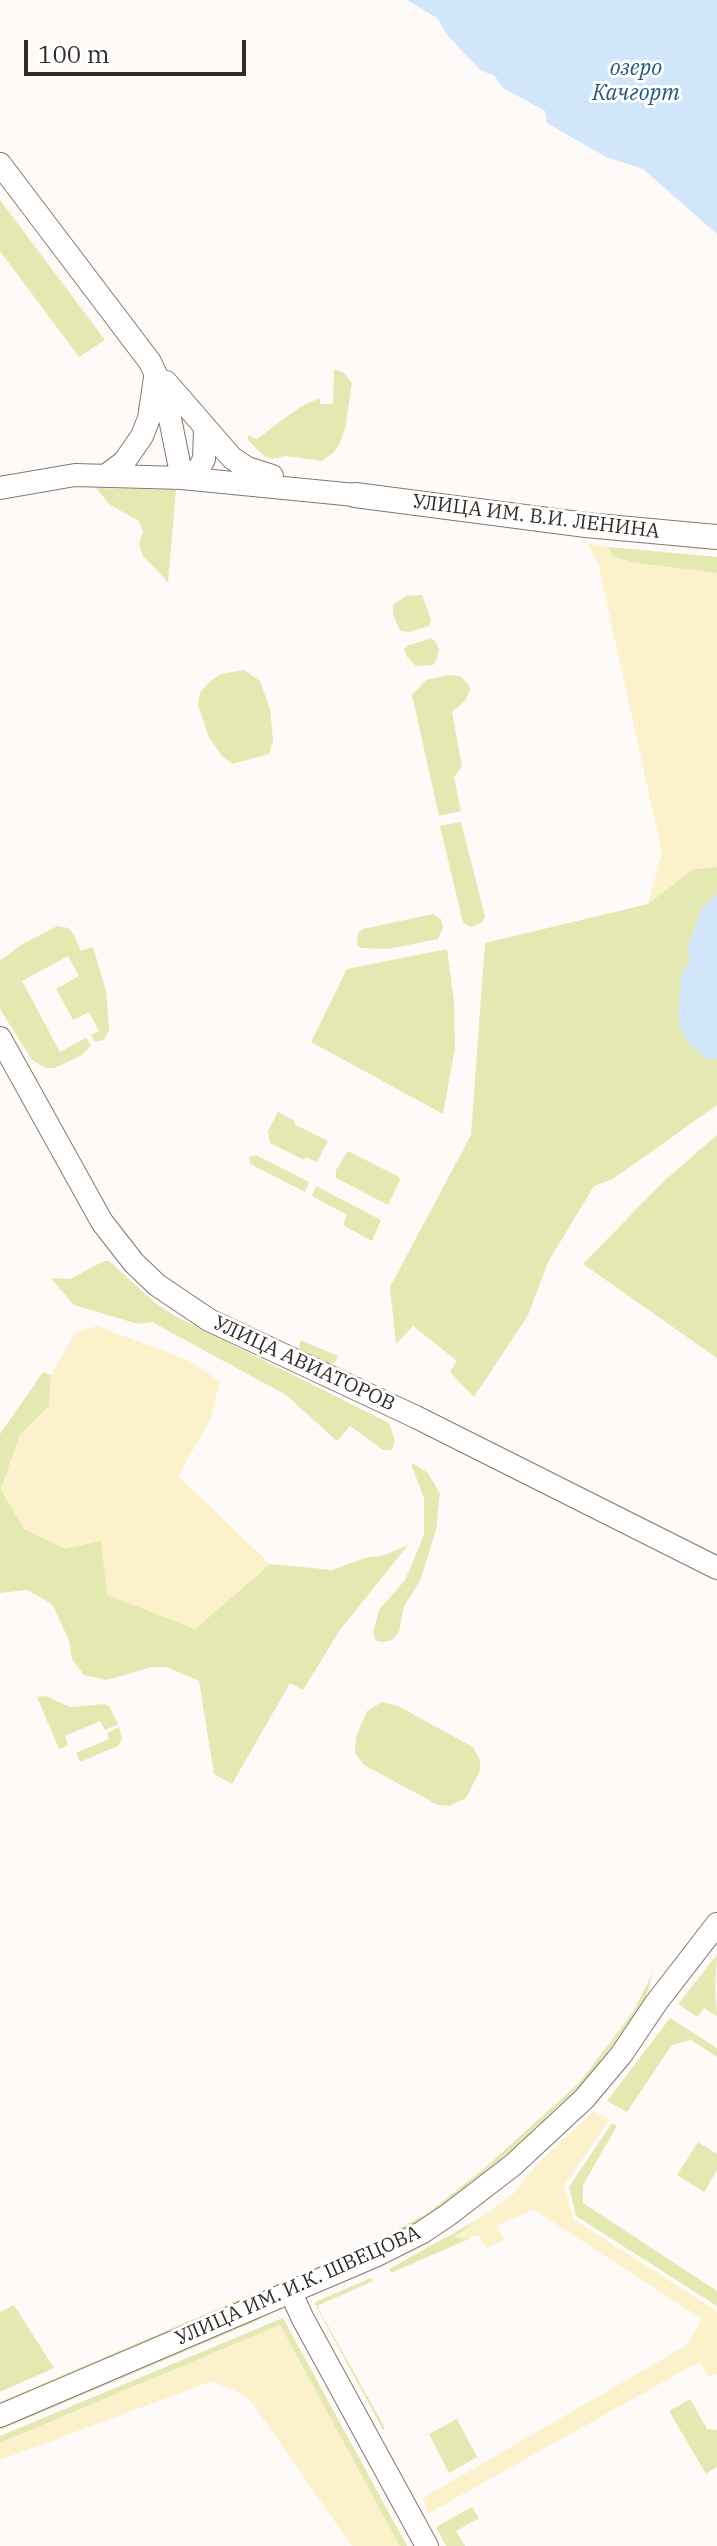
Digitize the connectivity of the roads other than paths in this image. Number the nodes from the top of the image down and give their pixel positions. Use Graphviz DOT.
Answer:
graph roads {
  1 [pos="0,164"];
  2 [pos="153,368"];
  3 [pos="205,430"];
  4 [pos="105,476"];
  5 [pos="188,479"];
  6 [pos="0,488"];
  7 [pos="355,495"];
  8 [pos="717,537"];
  9 [pos="0,1038"];
  10 [pos="717,1568"];
  11 [pos="717,1924"];
  12 [pos="291,2293"];
  13 [pos="0,2416"];
  14 [pos="427,2546"];
  1 -- 2 [label="main road"];
  2 -- 3 [label="main road"];
  2 -- 4 [label="main road"];
  2 -- 5 [label="main road"];
  3 -- 5 [label="main road"];
  3 -- 7 [label="main road"];
  4 -- 5 [label="main road"];
  4 -- 6 [label="main road"];
  5 -- 7 [label="main road"];
  7 -- 8 [label="main road, УЛИЦА ИМ. В.И. ЛЕНИНА"];
  9 -- 10 [label="main road, УЛИЦА АВИАТОРОВ"];
  11 -- 12 [label="main road, УЛИЦА ИМ. И.К. ШВЕЦОВА"];
  12 -- 13 [label="main road, УЛИЦА ИМ. И.К. ШВЕЦОВА"];
  12 -- 14 [label="main road"];
}
